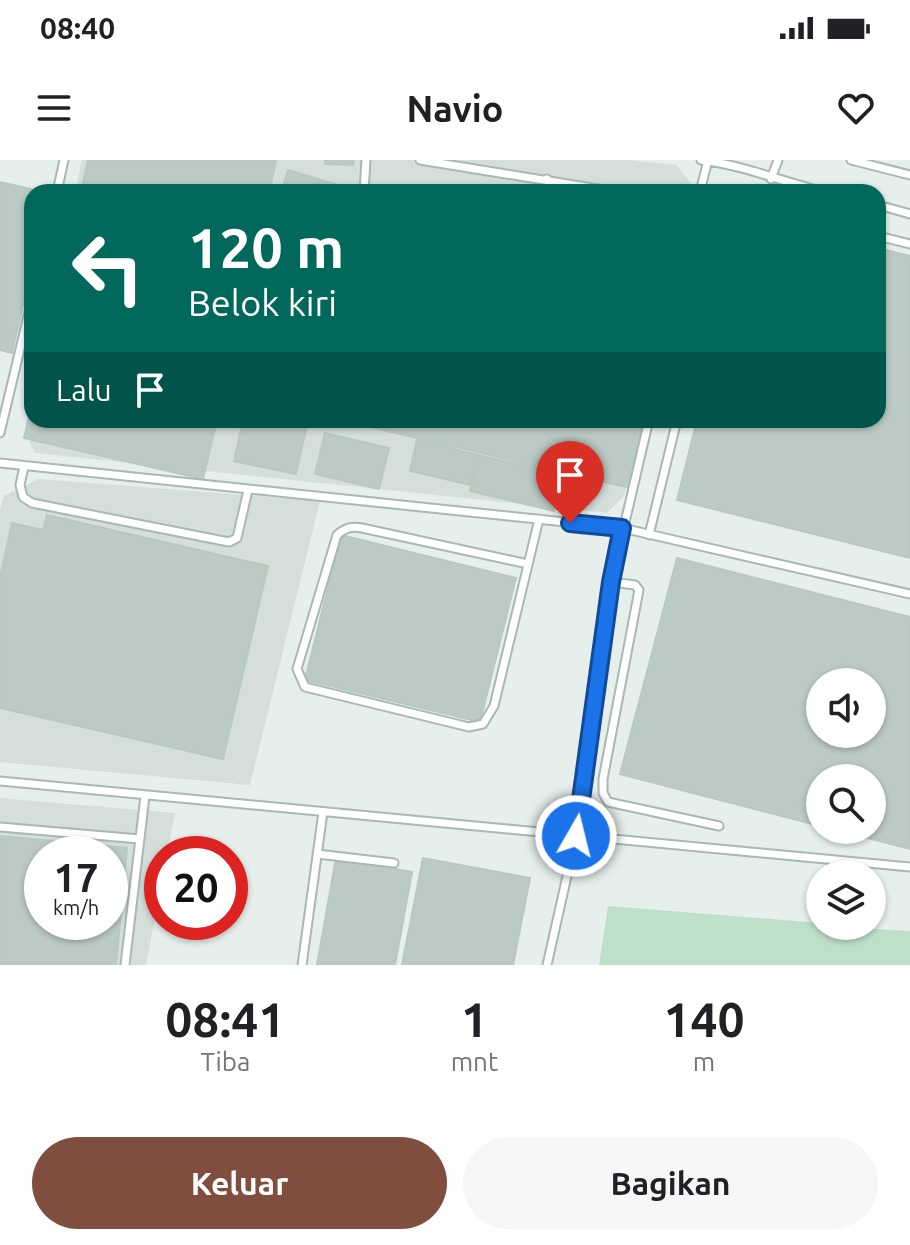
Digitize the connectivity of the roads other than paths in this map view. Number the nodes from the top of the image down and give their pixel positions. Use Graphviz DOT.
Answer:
graph roads {
  1 [pos="64,160"];
  2 [pos="366,160"];
  3 [pos="420,160"];
  4 [pos="701,160"];
  5 [pos="708,160"];
  6 [pos="778,160"];
  7 [pos="851,160"];
  8 [pos="910,175"];
  9 [pos="547,179"];
  10 [pos="771,179"];
  11 [pos="59,184"];
  12 [pos="364,184"];
  13 [pos="546,184"];
  14 [pos="574,184"];
  15 [pos="702,184"];
  16 [pos="791,184"];
  17 [pos="886,207"];
  18 [pos="910,214"];
  19 [pos="886,238"];
  20 [pos="910,244"];
  21 [pos="24,332"];
  22 [pos="647,428"];
  23 [pos="675,428"];
  24 [pos="0,433"];
  25 [pos="0,463"];
  26 [pos="24,466"];
  27 [pos="248,490"];
  28 [pos="539,519"];
  29 [pos="622,528"];
  30 [pos="649,535"];
  31 [pos="528,564"];
  32 [pos="611,582"];
  33 [pos="910,594"];
  34 [pos="0,781"];
  35 [pos="145,796"];
  36 [pos="323,812"];
  37 [pos="719,826"];
  38 [pos="0,827"];
  39 [pos="576,836"];
  40 [pos="140,839"];
  41 [pos="317,854"];
  42 [pos="394,863"];
  43 [pos="910,867"];
  44 [pos="125,965"];
  45 [pos="302,965"];
  46 [pos="547,965"];
  1 -- 11 [label="lane"];
  2 -- 12 [label="lane"];
  3 -- 9 [label="lane"];
  4 -- 5 [label="lane"];
  5 -- 10 [label="lane"];
  5 -- 15 [label="lane"];
  6 -- 10 [label="lane"];
  7 -- 8 [label="lane"];
  9 -- 13 [label="lane"];
  9 -- 14 [label="lane"];
  10 -- 16 [label="lane"];
  17 -- 18 [label="lane"];
  19 -- 20 [label="lane"];
  21 -- 24 [label="lane"];
  22 -- 29 [label="lane"];
  23 -- 30 [label="lane"];
  25 -- 26 [label="lane"];
  26 -- 27 [label="lane"];
  26 -- 27 [label="lane"];
  27 -- 28 [label="lane"];
  28 -- 29 [label="lane"];
  28 -- 31 [label="lane"];
  29 -- 30 [label="lane"];
  29 -- 32 [label="lane"];
  30 -- 33 [label="lane"];
  31 -- 31 [label="lane"];
  32 -- 37 [label="lane"];
  32 -- 39 [label="lane"];
  34 -- 35 [label="lane"];
  35 -- 36 [label="lane"];
  35 -- 40 [label="lane"];
  36 -- 39 [label="lane"];
  36 -- 41 [label="lane"];
  38 -- 40 [label="lane"];
  39 -- 43 [label="lane"];
  39 -- 46 [label="lane"];
  40 -- 44 [label="lane"];
  41 -- 42 [label="lane"];
  41 -- 45 [label="lane"];
}
